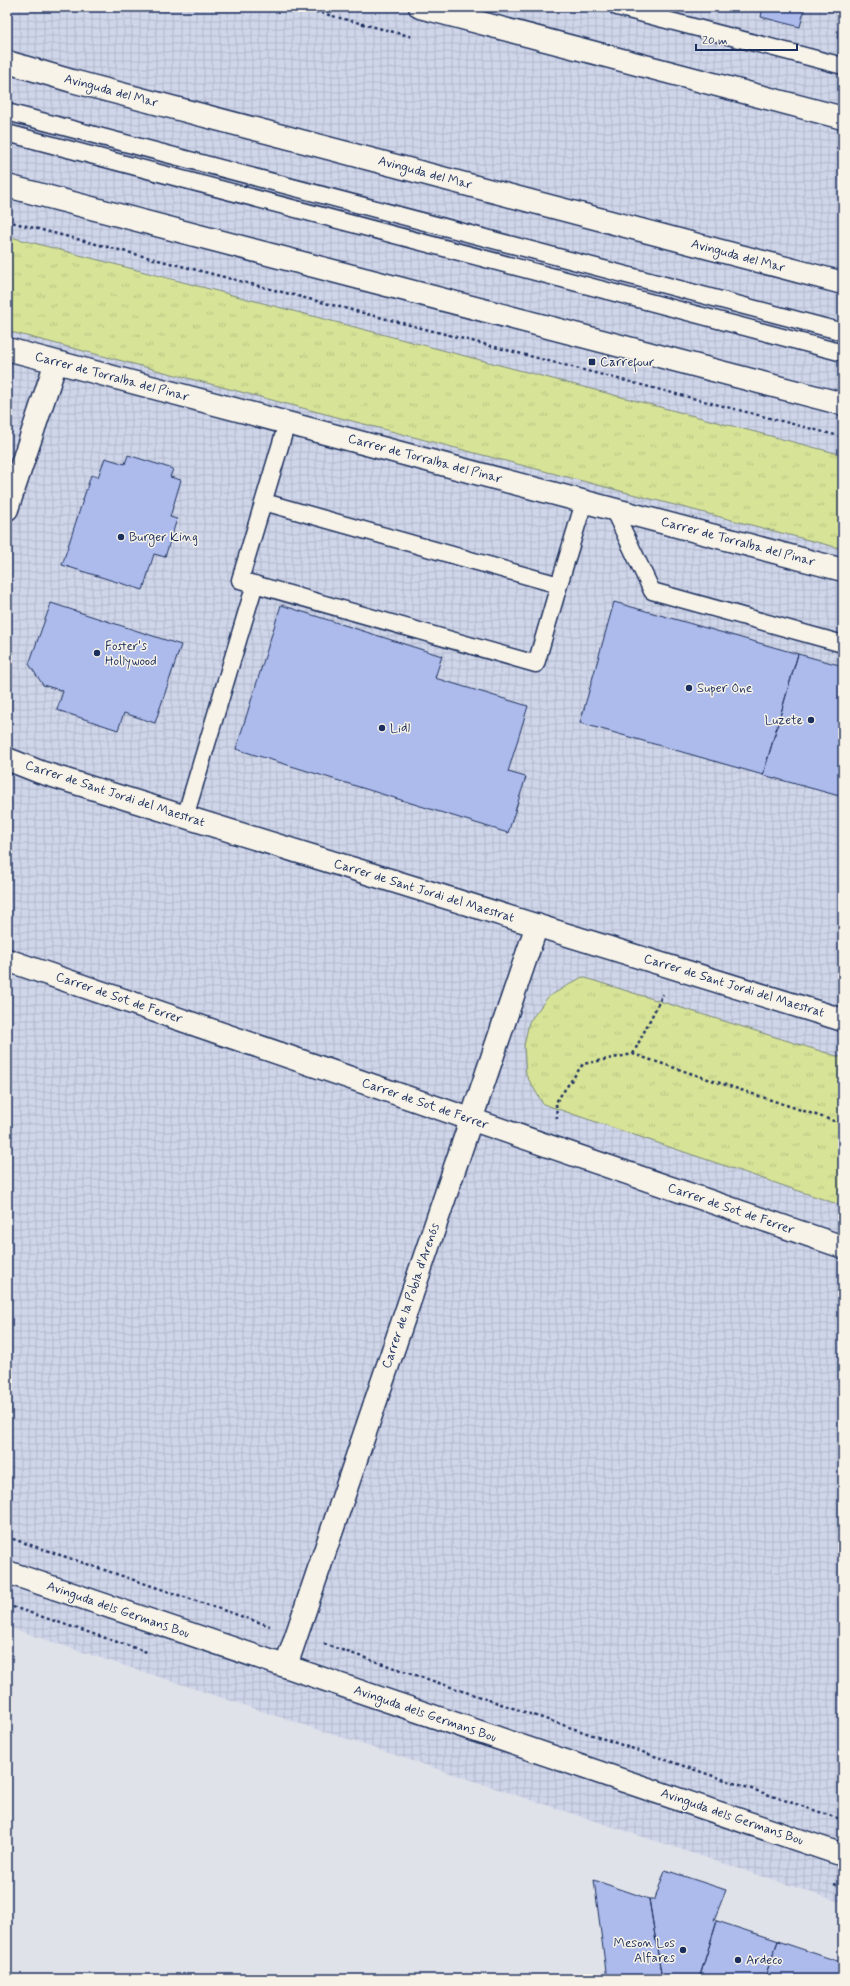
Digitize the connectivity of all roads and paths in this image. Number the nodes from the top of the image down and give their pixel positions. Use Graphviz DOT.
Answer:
graph roads {
  1 [pos="420,7"];
  2 [pos="616,7"];
  3 [pos="7,62"];
  4 [pos="843,66"];
  5 [pos="7,112"];
  6 [pos="843,118"];
  7 [pos="7,133"];
  8 [pos="7,186"];
  9 [pos="7,221"];
  10 [pos="843,283"];
  11 [pos="843,332"];
  12 [pos="7,349"];
  13 [pos="843,353"];
  14 [pos="56,362"];
  15 [pos="843,404"];
  16 [pos="287,423"];
  17 [pos="843,437"];
  18 [pos="264,502"];
  19 [pos="584,502"];
  20 [pos="7,509"];
  21 [pos="613,510"];
  22 [pos="843,570"];
  23 [pos="247,582"];
  24 [pos="559,585"];
  25 [pos="843,644"];
  26 [pos="7,759"];
  27 [pos="185,817"];
  28 [pos="537,925"];
  29 [pos="7,960"];
  30 [pos="676,968"];
  31 [pos="843,1020"];
  32 [pos="633,1054"];
  33 [pos="471,1120"];
  34 [pos="843,1124"];
  35 [pos="559,1150"];
  36 [pos="843,1247"];
  37 [pos="7,1537"];
  38 [pos="7,1572"];
  39 [pos="297,1635"];
  40 [pos="286,1666"];
  41 [pos="843,1820"];
  42 [pos="843,1855"];
  1 -- 6 [label="street"];
  2 -- 4 [label="lane"];
  3 -- 10 [label="street, Avinguda del Mar"];
  5 -- 11 [label="lane"];
  7 -- 13 [label="lane"];
  8 -- 15 [label="street"];
  9 -- 17 [label="path"];
  12 -- 14 [label="street, Carrer de Torralba del Pinar"];
  14 -- 16 [label="street, Carrer de Torralba del Pinar"];
  14 -- 20 [label="street"];
  16 -- 18 [label="lane"];
  16 -- 19 [label="street, Carrer de Torralba del Pinar"];
  18 -- 23 [label="lane"];
  18 -- 24 [label="lane"];
  19 -- 21 [label="street, Carrer de Torralba del Pinar"];
  19 -- 24 [label="lane"];
  21 -- 22 [label="street, Carrer de Torralba del Pinar"];
  21 -- 25 [label="lane"];
  23 -- 24 [label="lane"];
  23 -- 27 [label="lane"];
  26 -- 27 [label="street, Carrer de Sant Jordi del Maestrat"];
  27 -- 28 [label="street, Carrer de Sant Jordi del Maestrat"];
  28 -- 30 [label="street, Carrer de Sant Jordi del Maestrat"];
  28 -- 33 [label="street, Carrer de la Pobla d'Arenós"];
  29 -- 33 [label="street, Carrer de Sot de Ferrer"];
  30 -- 31 [label="street, Carrer de Sant Jordi del Maestrat"];
  30 -- 32 [label="path"];
  32 -- 34 [label="path"];
  32 -- 35 [label="path"];
  33 -- 35 [label="street, Carrer de Sot de Ferrer"];
  33 -- 39 [label="street, Carrer de la Pobla d'Arenós"];
  35 -- 36 [label="street, Carrer de Sot de Ferrer"];
  37 -- 39 [label="path"];
  38 -- 40 [label="street, Avinguda dels Germans Bou"];
  39 -- 40 [label="street, Carrer de la Pobla d'Arenós"];
  39 -- 41 [label="path"];
  40 -- 42 [label="street, Avinguda dels Germans Bou"];
}
